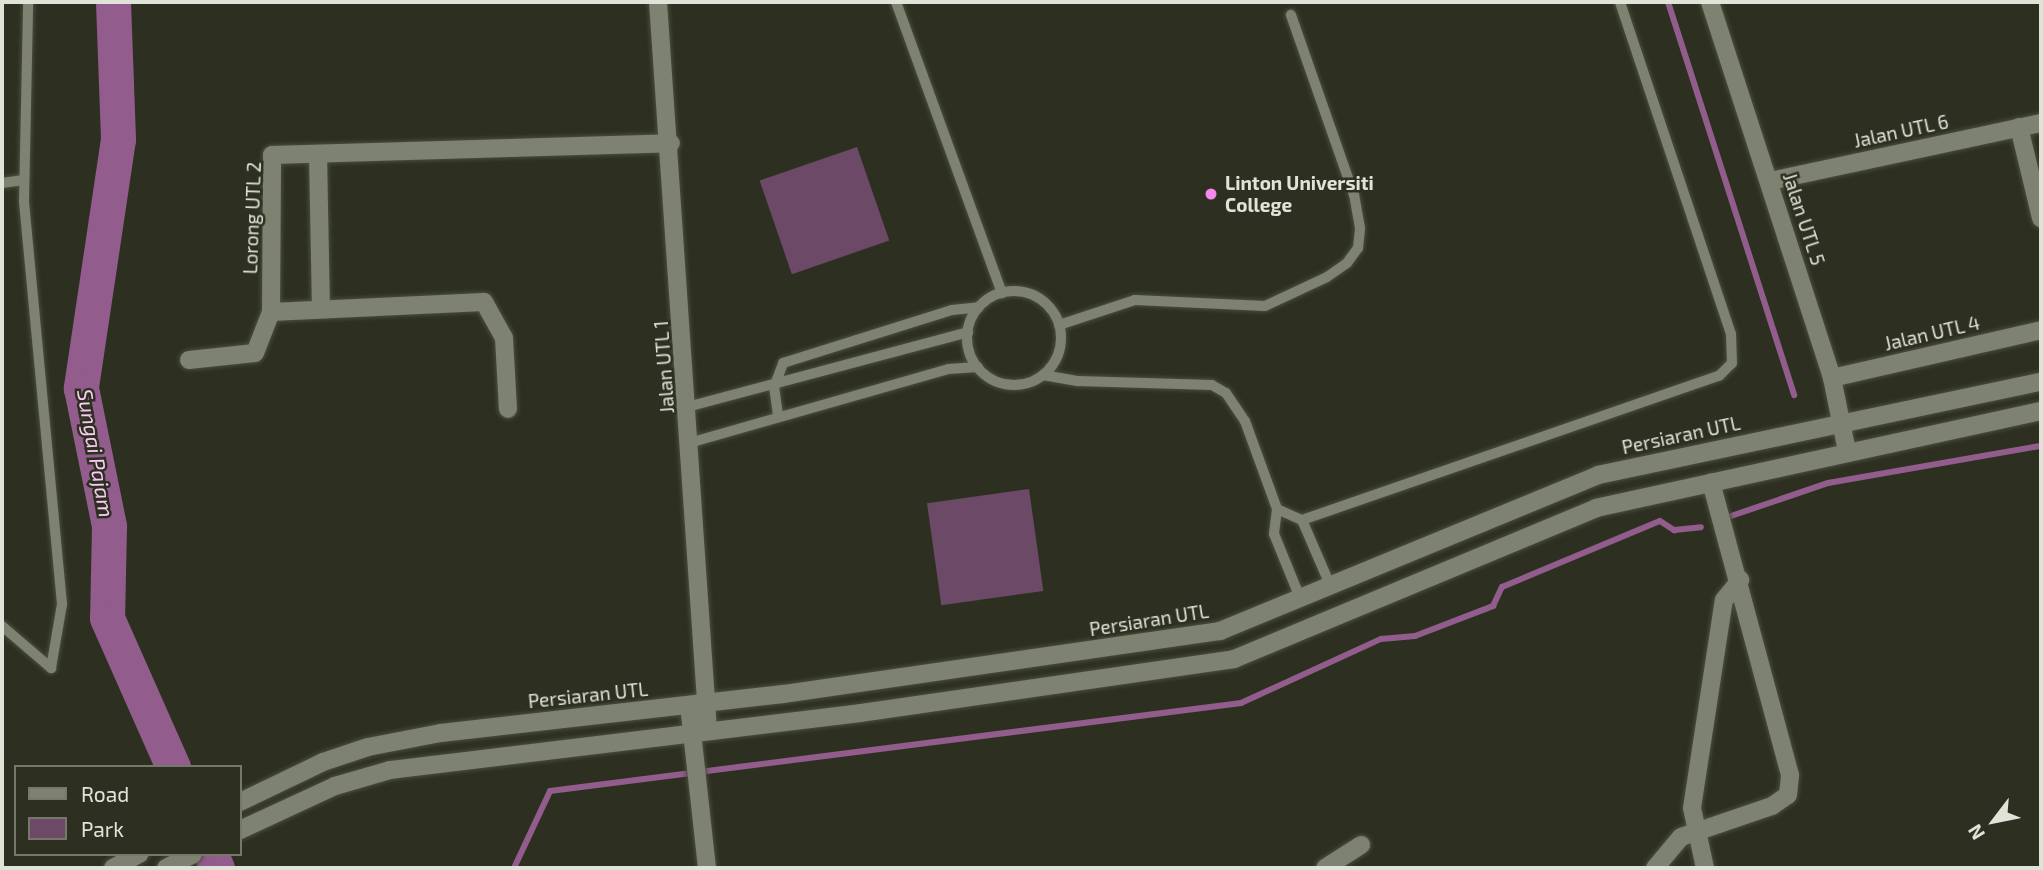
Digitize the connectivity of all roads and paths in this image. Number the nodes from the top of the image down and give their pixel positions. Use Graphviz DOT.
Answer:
graph roads {
  1 [pos="28,2"];
  2 [pos="658,2"];
  3 [pos="896,2"];
  4 [pos="1620,2"];
  5 [pos="1710,2"];
  6 [pos="1291,15"];
  7 [pos="2041,123"];
  8 [pos="2019,127"];
  9 [pos="671,143"];
  10 [pos="318,154"];
  11 [pos="24,180"];
  12 [pos="1770,181"];
  13 [pos="2,183"];
  14 [pos="2041,218"];
  15 [pos="1002,293"];
  16 [pos="979,307"];
  17 [pos="321,309"];
  18 [pos="271,312"];
  19 [pos="1059,326"];
  20 [pos="2041,330"];
  21 [pos="968,332"];
  22 [pos="189,360"];
  23 [pos="978,367"];
  24 [pos="1043,375"];
  25 [pos="1832,378"];
  26 [pos="2041,382"];
  27 [pos="774,387"];
  28 [pos="687,407"];
  29 [pos="508,409"];
  30 [pos="2041,411"];
  31 [pos="778,415"];
  32 [pos="1842,422"];
  33 [pos="689,443"];
  34 [pos="1847,451"];
  35 [pos="1711,482"];
  36 [pos="1277,509"];
  37 [pos="1302,520"];
  38 [pos="1740,580"];
  39 [pos="1331,588"];
  40 [pos="1301,600"];
  41 [pos="2,626"];
  42 [pos="698,704"];
  43 [pos="700,730"];
  44 [pos="242,801"];
  45 [pos="246,826"];
  46 [pos="1695,830"];
  47 [pos="1361,845"];
  48 [pos="135,856"];
  49 [pos="189,856"];
  50 [pos="113,868"];
  51 [pos="166,868"];
  52 [pos="707,868"];
  53 [pos="1325,868"];
  54 [pos="1655,868"];
  55 [pos="1705,868"];
  1 -- 11 [label="lane"];
  2 -- 9 [label="street, Jalan UTL 1"];
  3 -- 15 [label="lane"];
  4 -- 37 [label="lane"];
  5 -- 12 [label="street, Jalan UTL 5"];
  6 -- 19 [label="lane"];
  7 -- 8 [label="street, Jalan UTL 6"];
  8 -- 12 [label="street, Jalan UTL 6"];
  8 -- 14 [label="street"];
  9 -- 10 [label="street, Lorong UTL 2"];
  9 -- 28 [label="street, Jalan UTL 1"];
  10 -- 17 [label="street"];
  10 -- 18 [label="street, Lorong UTL 2"];
  11 -- 13 [label="lane"];
  11 -- 41 [label="lane"];
  12 -- 25 [label="street, Jalan UTL 5"];
  15 -- 16 [label="lane"];
  15 -- 19 [label="lane"];
  16 -- 21 [label="lane"];
  16 -- 27 [label="lane"];
  17 -- 18 [label="street"];
  17 -- 29 [label="street"];
  18 -- 22 [label="street"];
  19 -- 24 [label="lane"];
  20 -- 25 [label="street, Jalan UTL 4"];
  21 -- 23 [label="lane"];
  21 -- 27 [label="lane"];
  23 -- 24 [label="lane"];
  23 -- 31 [label="lane"];
  24 -- 36 [label="lane"];
  25 -- 32 [label="street, Jalan UTL 5"];
  26 -- 32 [label="street, Persiaran UTL"];
  27 -- 28 [label="lane"];
  27 -- 31 [label="lane"];
  28 -- 33 [label="street, Jalan UTL 1"];
  30 -- 34 [label="street"];
  31 -- 33 [label="lane"];
  32 -- 34 [label="street, Jalan UTL 5"];
  32 -- 39 [label="street, Persiaran UTL"];
  33 -- 42 [label="street, Jalan UTL 1"];
  34 -- 35 [label="street"];
  35 -- 38 [label="street"];
  35 -- 43 [label="street"];
  36 -- 37 [label="lane"];
  36 -- 40 [label="lane"];
  37 -- 39 [label="lane"];
  38 -- 46 [label="street"];
  38 -- 46 [label="street"];
  39 -- 40 [label="street, Persiaran UTL"];
  40 -- 42 [label="street, Persiaran UTL"];
  42 -- 43 [label="street, Jalan UTL 1"];
  42 -- 44 [label="street, Persiaran UTL"];
  43 -- 45 [label="street"];
  43 -- 52 [label="street, Jalan UTL 1"];
  46 -- 54 [label="street"];
  46 -- 55 [label="street"];
  47 -- 53 [label="street"];
  48 -- 50 [label="street"];
  49 -- 51 [label="street"];
}
